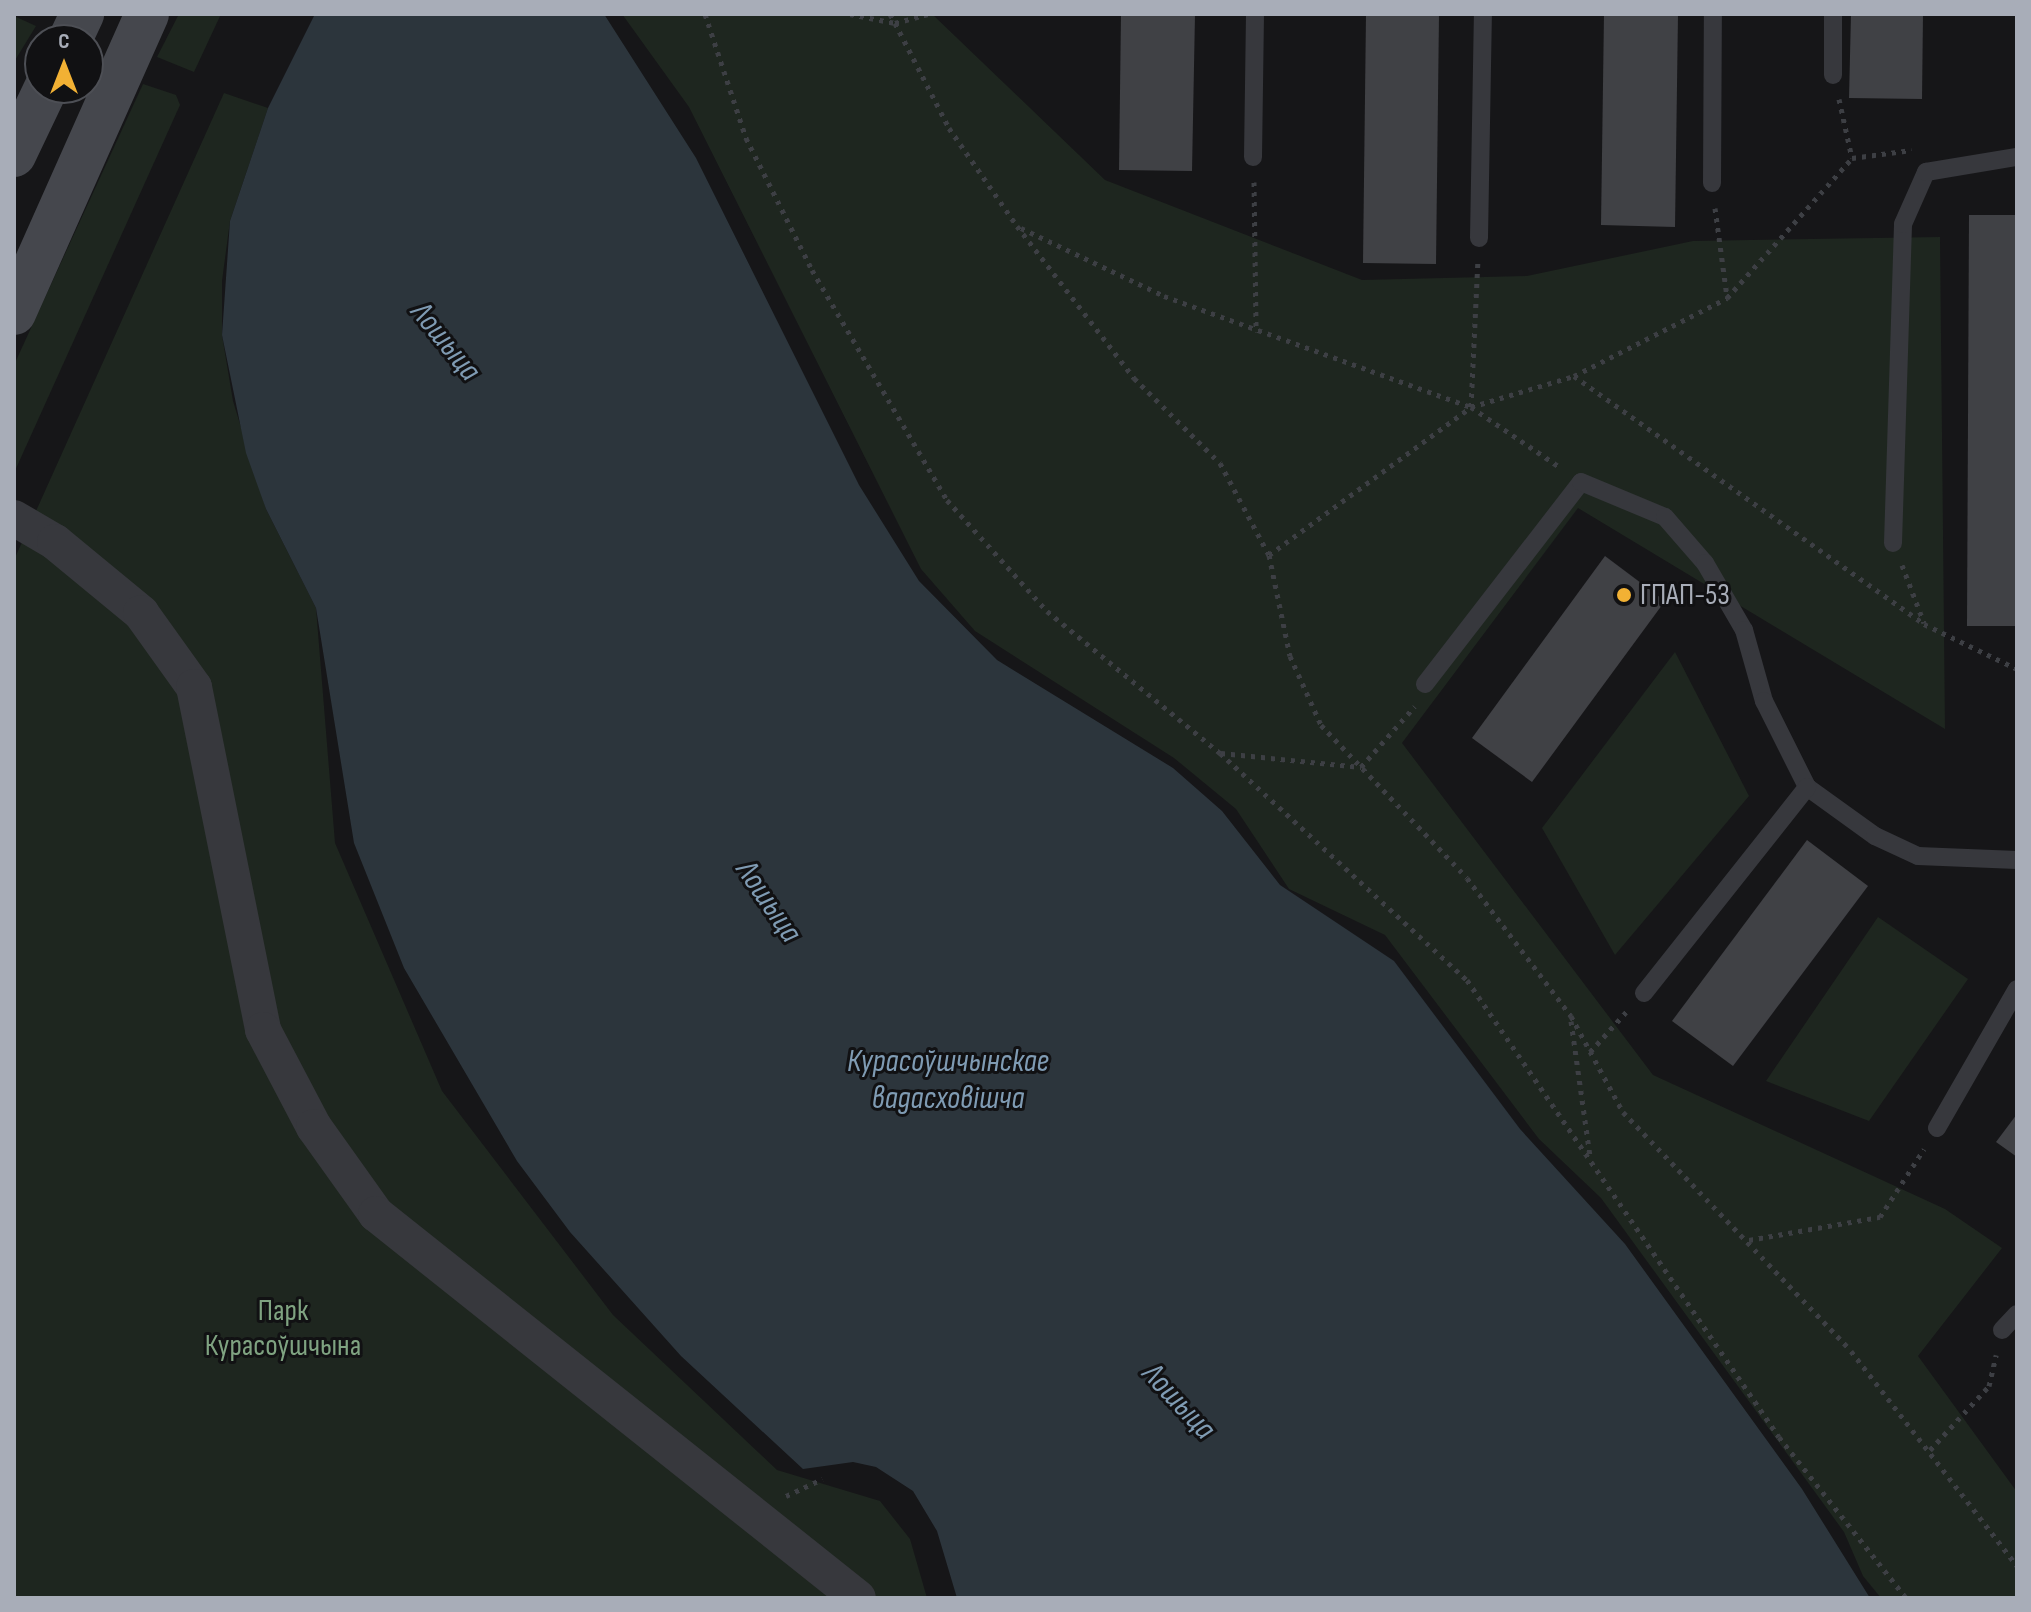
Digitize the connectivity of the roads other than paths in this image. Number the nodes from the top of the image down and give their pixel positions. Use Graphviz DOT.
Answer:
graph roads {
  1 [pos="147,14"];
  2 [pos="1255,14"];
  3 [pos="1483,14"];
  4 [pos="1713,14"];
  5 [pos="1833,14"];
  6 [pos="1833,75"];
  7 [pos="38,104"];
  8 [pos="14,155"];
  9 [pos="1253,157"];
  10 [pos="2017,157"];
  11 [pos="1712,183"];
  12 [pos="1479,238"];
  13 [pos="14,313"];
  14 [pos="14,518"];
  15 [pos="1893,543"];
  16 [pos="1425,684"];
  17 [pos="1807,787"];
  18 [pos="2017,860"];
  19 [pos="2017,989"];
  20 [pos="1644,993"];
  21 [pos="1937,1128"];
  22 [pos="2017,1314"];
  23 [pos="2002,1330"];
  24 [pos="858,1598"];
  1 -- 13 [label="main road"];
  2 -- 9 [label="lane"];
  3 -- 12 [label="lane"];
  4 -- 11 [label="lane"];
  5 -- 6 [label="lane"];
  7 -- 8 [label="main road"];
  10 -- 15 [label="lane"];
  14 -- 24 [label="street"];
  16 -- 17 [label="lane"];
  17 -- 18 [label="lane"];
  17 -- 20 [label="lane"];
  19 -- 21 [label="lane"];
  22 -- 23 [label="lane"];
}
